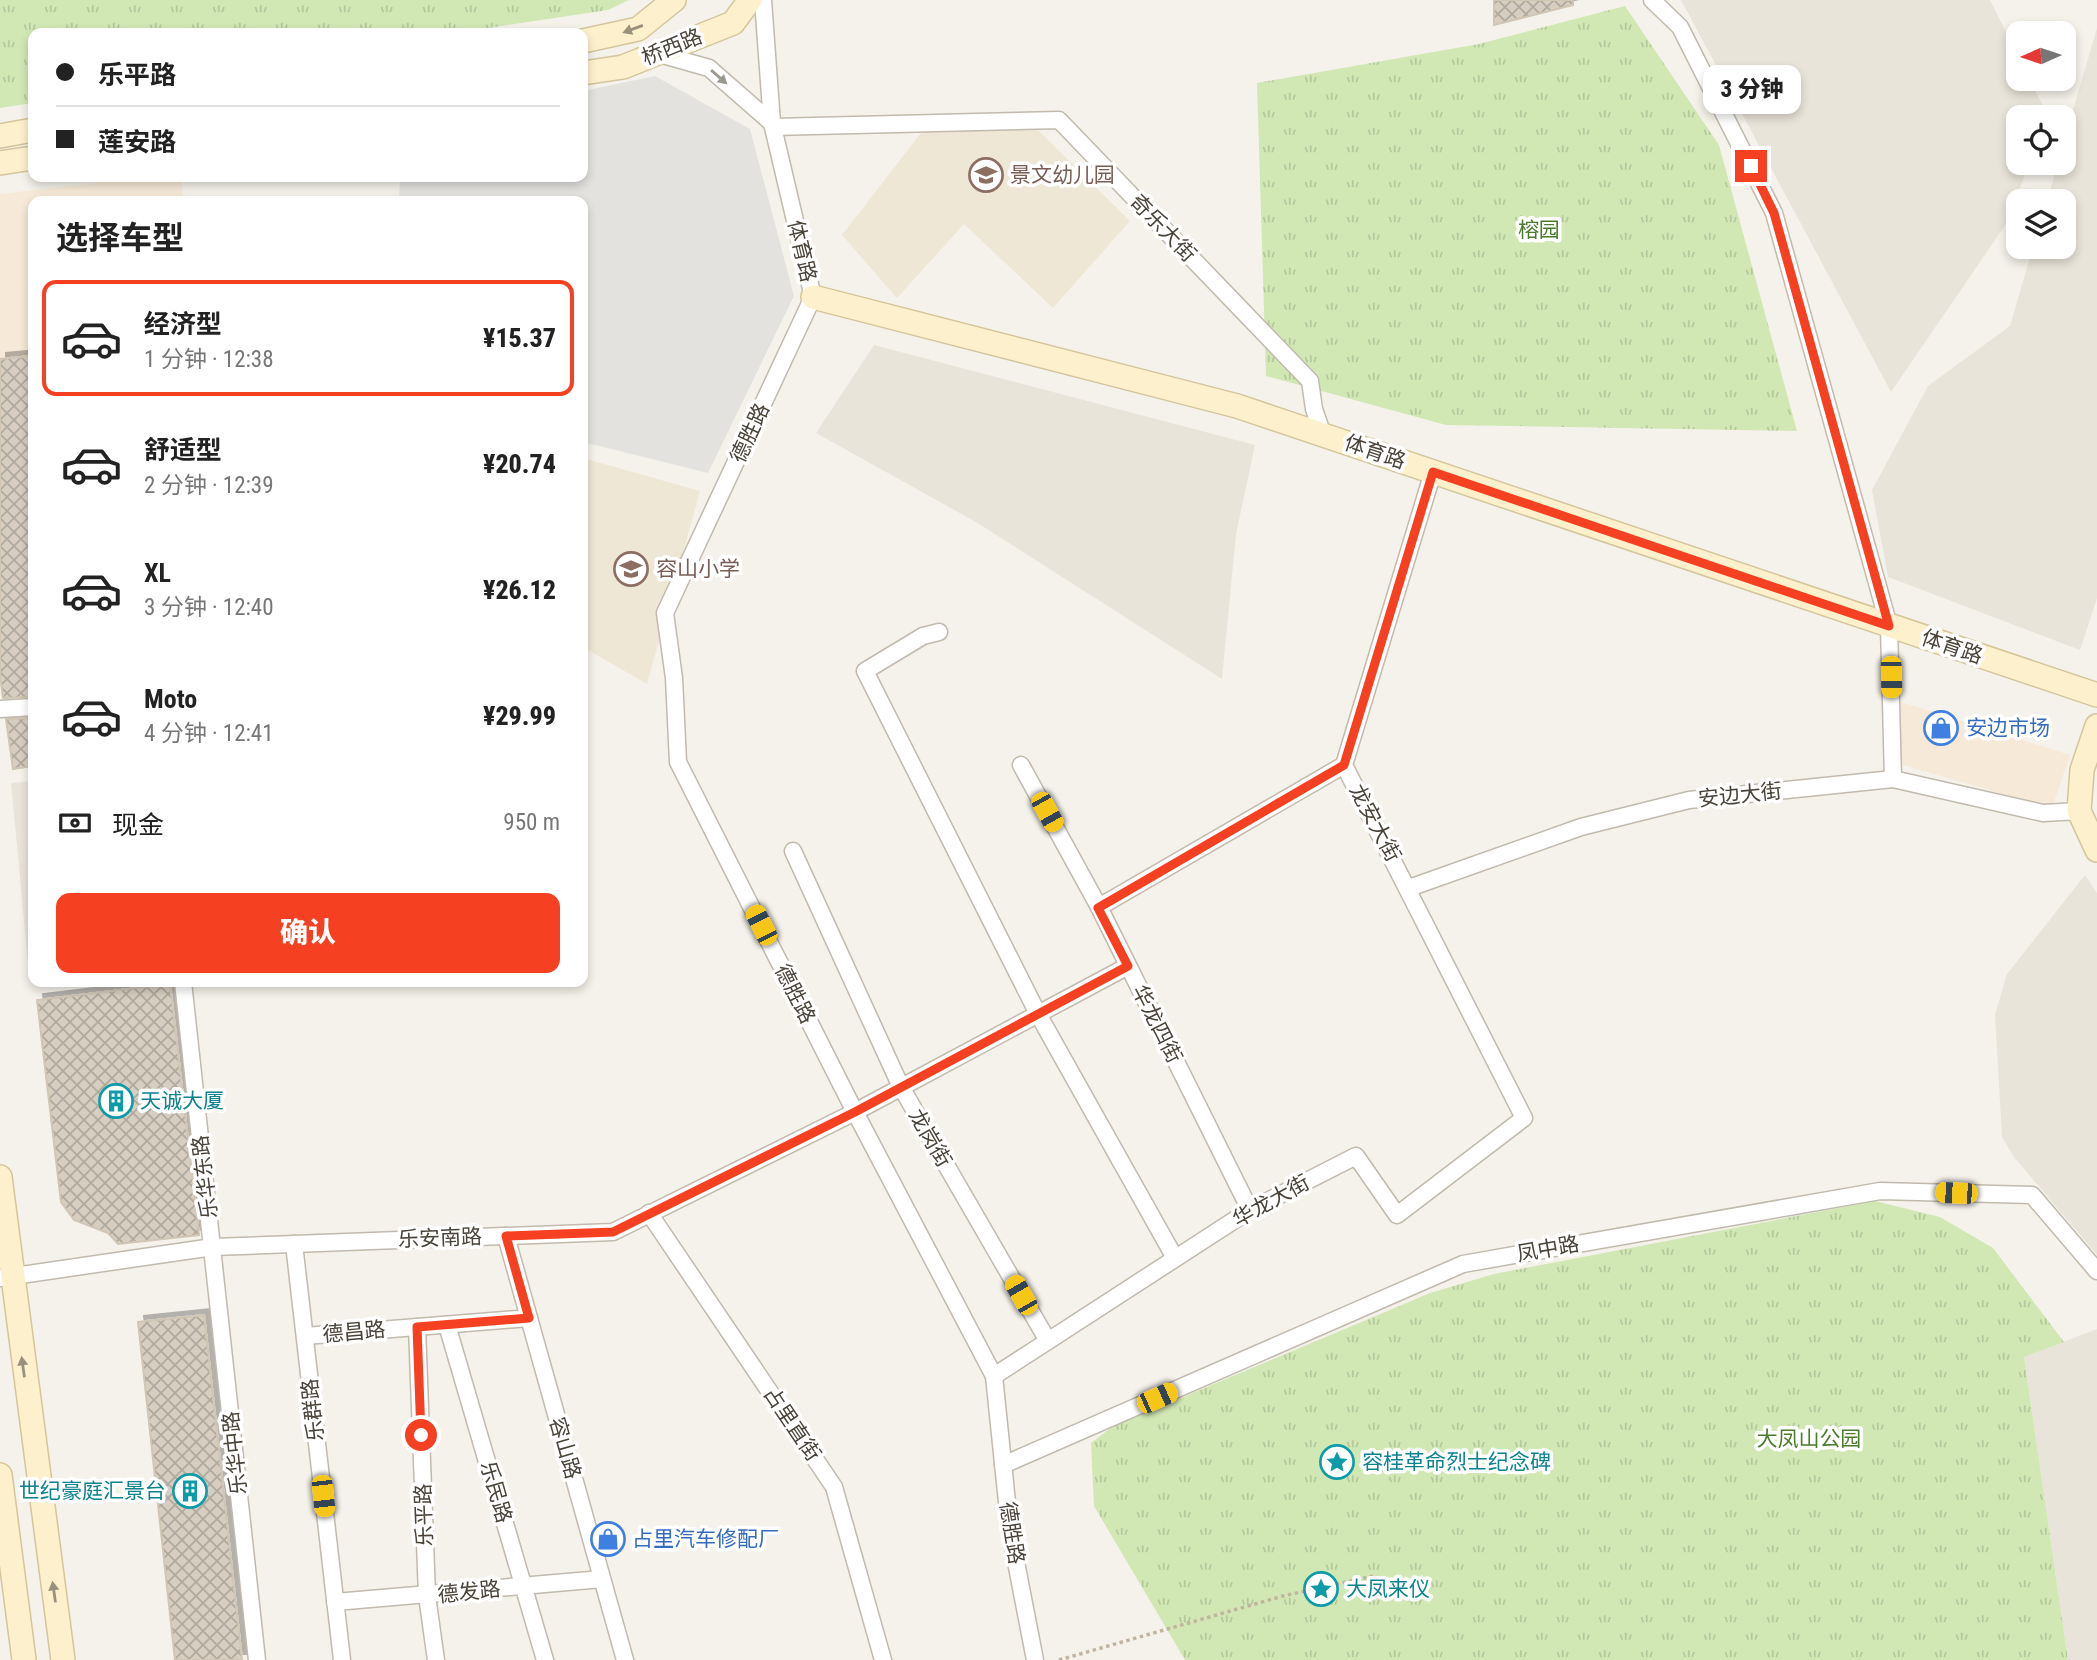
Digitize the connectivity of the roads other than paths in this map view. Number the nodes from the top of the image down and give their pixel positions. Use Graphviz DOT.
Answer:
graph roads {
  1 [pos="674,0"];
  2 [pos="750,0"];
  3 [pos="764,0"];
  4 [pos="1652,0"];
  5 [pos="588,40"];
  6 [pos="656,53"];
  7 [pos="588,72"];
  8 [pos="772,125"];
  9 [pos="28,131"];
  10 [pos="0,136"];
  11 [pos="813,297"];
  12 [pos="1322,435"];
  13 [pos="1433,472"];
  14 [pos="1889,626"];
  15 [pos="939,632"];
  16 [pos="2097,695"];
  17 [pos="28,707"];
  18 [pos="0,709"];
  19 [pos="2097,726"];
  20 [pos="1021,765"];
  21 [pos="1344,765"];
  22 [pos="1893,779"];
  23 [pos="2079,811"];
  24 [pos="2097,850"];
  25 [pos="793,851"];
  26 [pos="1409,888"];
  27 [pos="1098,908"];
  28 [pos="1128,966"];
  29 [pos="184,987"];
  30 [pos="1038,1014"];
  31 [pos="901,1087"];
  32 [pos="855,1112"];
  33 [pos="1524,1118"];
  34 [pos="0,1177"];
  35 [pos="1250,1210"];
  36 [pos="649,1213"];
  37 [pos="506,1236"];
  38 [pos="295,1244"];
  39 [pos="213,1247"];
  40 [pos="1175,1258"];
  41 [pos="2097,1271"];
  42 [pos="5,1277"];
  43 [pos="529,1318"];
  44 [pos="447,1325"];
  45 [pos="417,1327"];
  46 [pos="305,1336"];
  47 [pos="1048,1341"];
  48 [pos="994,1376"];
  49 [pos="1003,1465"];
  50 [pos="0,1475"];
  51 [pos="602,1579"];
  52 [pos="427,1596"];
  53 [pos="335,1602"];
  54 [pos="24,1660"];
  55 [pos="63,1660"];
  56 [pos="257,1660"];
  57 [pos="342,1660"];
  58 [pos="436,1660"];
  59 [pos="545,1660"];
  60 [pos="625,1660"];
  61 [pos="883,1660"];
  62 [pos="1035,1660"];
  1 -- 5 [label="street, 桥西路, one-way"];
  2 -- 6 [label="street, 桥西路"];
  3 -- 8 [label="street, 体育路"];
  4 -- 14 [label="street"];
  6 -- 7 [label="street, 桥西路"];
  6 -- 8 [label="street, one-way"];
  8 -- 11 [label="street, 体育路"];
  8 -- 12 [label="street, 奇乐大街"];
  9 -- 10 [label="street"];
  11 -- 12 [label="street, 体育路"];
  11 -- 32 [label="street, 德胜路"];
  12 -- 13 [label="street, 体育路"];
  13 -- 14 [label="street, 体育路"];
  13 -- 21 [label="street, 龙安大街"];
  14 -- 16 [label="street, 体育路"];
  14 -- 22 [label="street"];
  15 -- 30 [label="street"];
  17 -- 18 [label="street"];
  19 -- 23 [label="street"];
  20 -- 27 [label="street, 华龙四街"];
  21 -- 26 [label="street, 龙安大街"];
  21 -- 27 [label="street"];
  22 -- 23 [label="street, 安边大街"];
  22 -- 26 [label="street, 安边大街"];
  23 -- 24 [label="street"];
  25 -- 31 [label="street, 龙岗街"];
  26 -- 33 [label="street, 龙安大街"];
  27 -- 28 [label="street, 华龙四街"];
  28 -- 30 [label="street, 乐安南路"];
  28 -- 35 [label="street, 华龙四街"];
  29 -- 39 [label="street, 乐华东路"];
  30 -- 31 [label="street, 乐安南路"];
  30 -- 40 [label="street"];
  31 -- 32 [label="street, 乐安南路"];
  31 -- 47 [label="street, 龙岗街"];
  32 -- 36 [label="street, 乐安南路"];
  32 -- 48 [label="street, 德胜路"];
  33 -- 35 [label="street, 华龙大街"];
  34 -- 42 [label="street"];
  35 -- 40 [label="street, 华龙大街"];
  36 -- 37 [label="street, 乐安南路"];
  36 -- 61 [label="street, 占里直街"];
  37 -- 38 [label="street, 乐安南路"];
  37 -- 43 [label="street, 容山路"];
  38 -- 39 [label="street, 乐安南路"];
  38 -- 46 [label="street, 乐群路"];
  39 -- 42 [label="street, 乐安南路"];
  39 -- 56 [label="street, 乐华中路"];
  40 -- 47 [label="street, 华龙大街"];
  41 -- 49 [label="street, 凤中路"];
  55 -- 42 [label="street, one-way"];
  43 -- 44 [label="street, 德昌路"];
  43 -- 51 [label="street, 容山路"];
  44 -- 45 [label="street, 德昌路"];
  44 -- 59 [label="street, 乐民路"];
  45 -- 46 [label="street, 德昌路"];
  45 -- 52 [label="street, 乐平路"];
  46 -- 53 [label="street, 乐群路"];
  47 -- 48 [label="street, 华龙大街"];
  48 -- 49 [label="street, 德胜路"];
  49 -- 62 [label="street, 德胜路"];
  50 -- 54 [label="street"];
  51 -- 52 [label="street, 德发路"];
  51 -- 60 [label="street, 容山路"];
  52 -- 53 [label="street, 德发路"];
  52 -- 58 [label="street, 乐平路"];
  53 -- 57 [label="street, 乐群路"];
}
